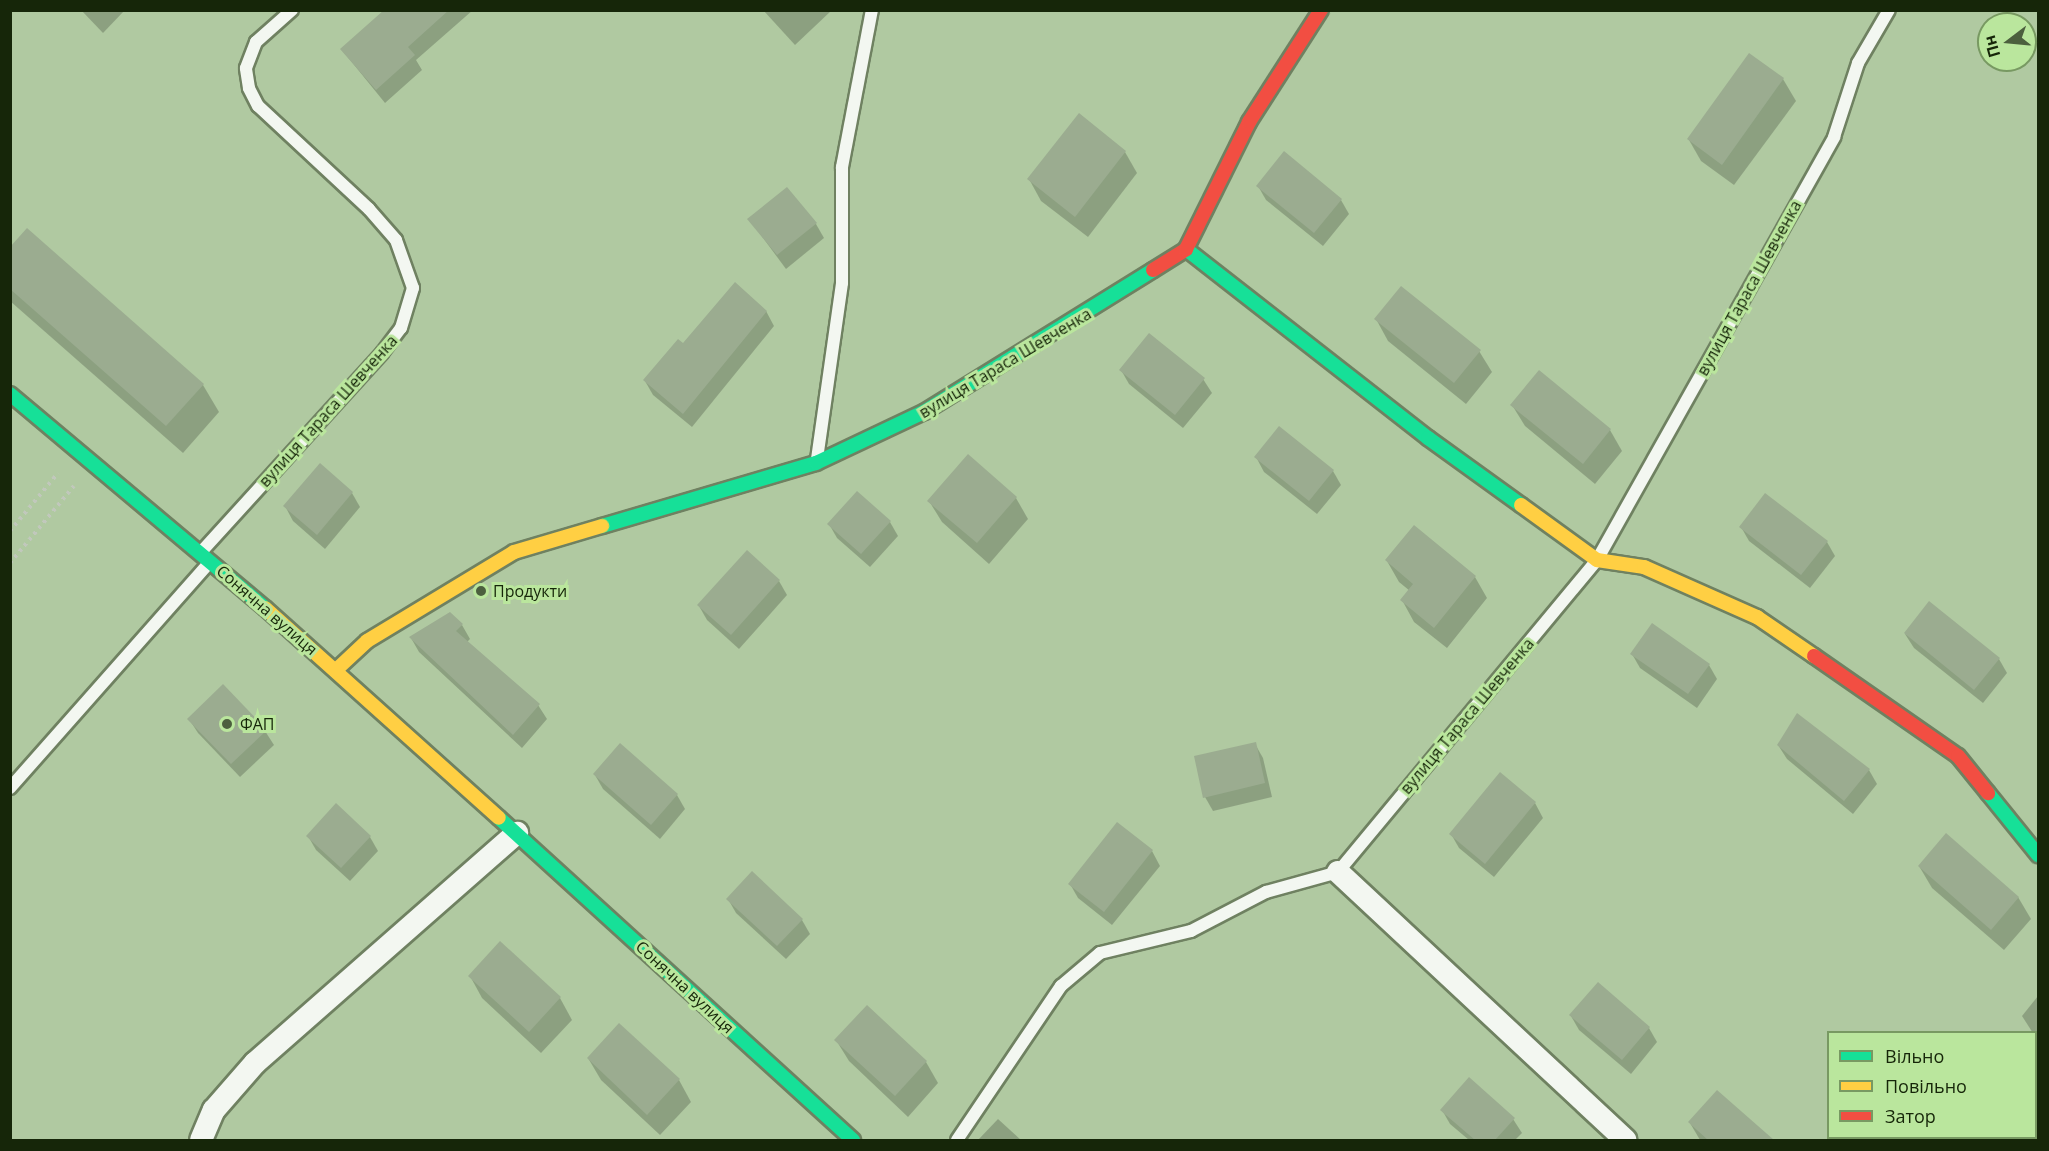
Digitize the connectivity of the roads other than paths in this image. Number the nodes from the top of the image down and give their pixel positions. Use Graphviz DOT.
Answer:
graph roads {
  1 [pos="292,10"];
  2 [pos="872,10"];
  3 [pos="1321,10"];
  4 [pos="1889,10"];
  5 [pos="1186,249"];
  6 [pos="10,394"];
  7 [pos="816,463"];
  8 [pos="206,557"];
  9 [pos="1597,560"];
  10 [pos="336,670"];
  11 [pos="10,788"];
  12 [pos="517,833"];
  13 [pos="2038,855"];
  14 [pos="1338,872"];
  15 [pos="201,1140"];
  16 [pos="853,1140"];
  17 [pos="957,1140"];
  18 [pos="1625,1140"];
  1 -- 8 [label="lane, вулиця Тараса Шевченка"];
  2 -- 7 [label="lane"];
  3 -- 5 [label="street"];
  4 -- 9 [label="lane, вулиця Тараса Шевченка"];
  5 -- 7 [label="street, вулиця Тараса Шевченка"];
  5 -- 9 [label="street"];
  6 -- 8 [label="street, Сонячна вулиця"];
  7 -- 10 [label="street, вулиця Тараса Шевченка"];
  8 -- 10 [label="street, Сонячна вулиця"];
  8 -- 11 [label="lane, вулиця Тараса Шевченка"];
  9 -- 13 [label="street"];
  9 -- 14 [label="lane, вулиця Тараса Шевченка"];
  10 -- 12 [label="street, Сонячна вулиця"];
  12 -- 15 [label="street"];
  12 -- 16 [label="street, Сонячна вулиця"];
  14 -- 17 [label="lane"];
  14 -- 18 [label="street"];
}
